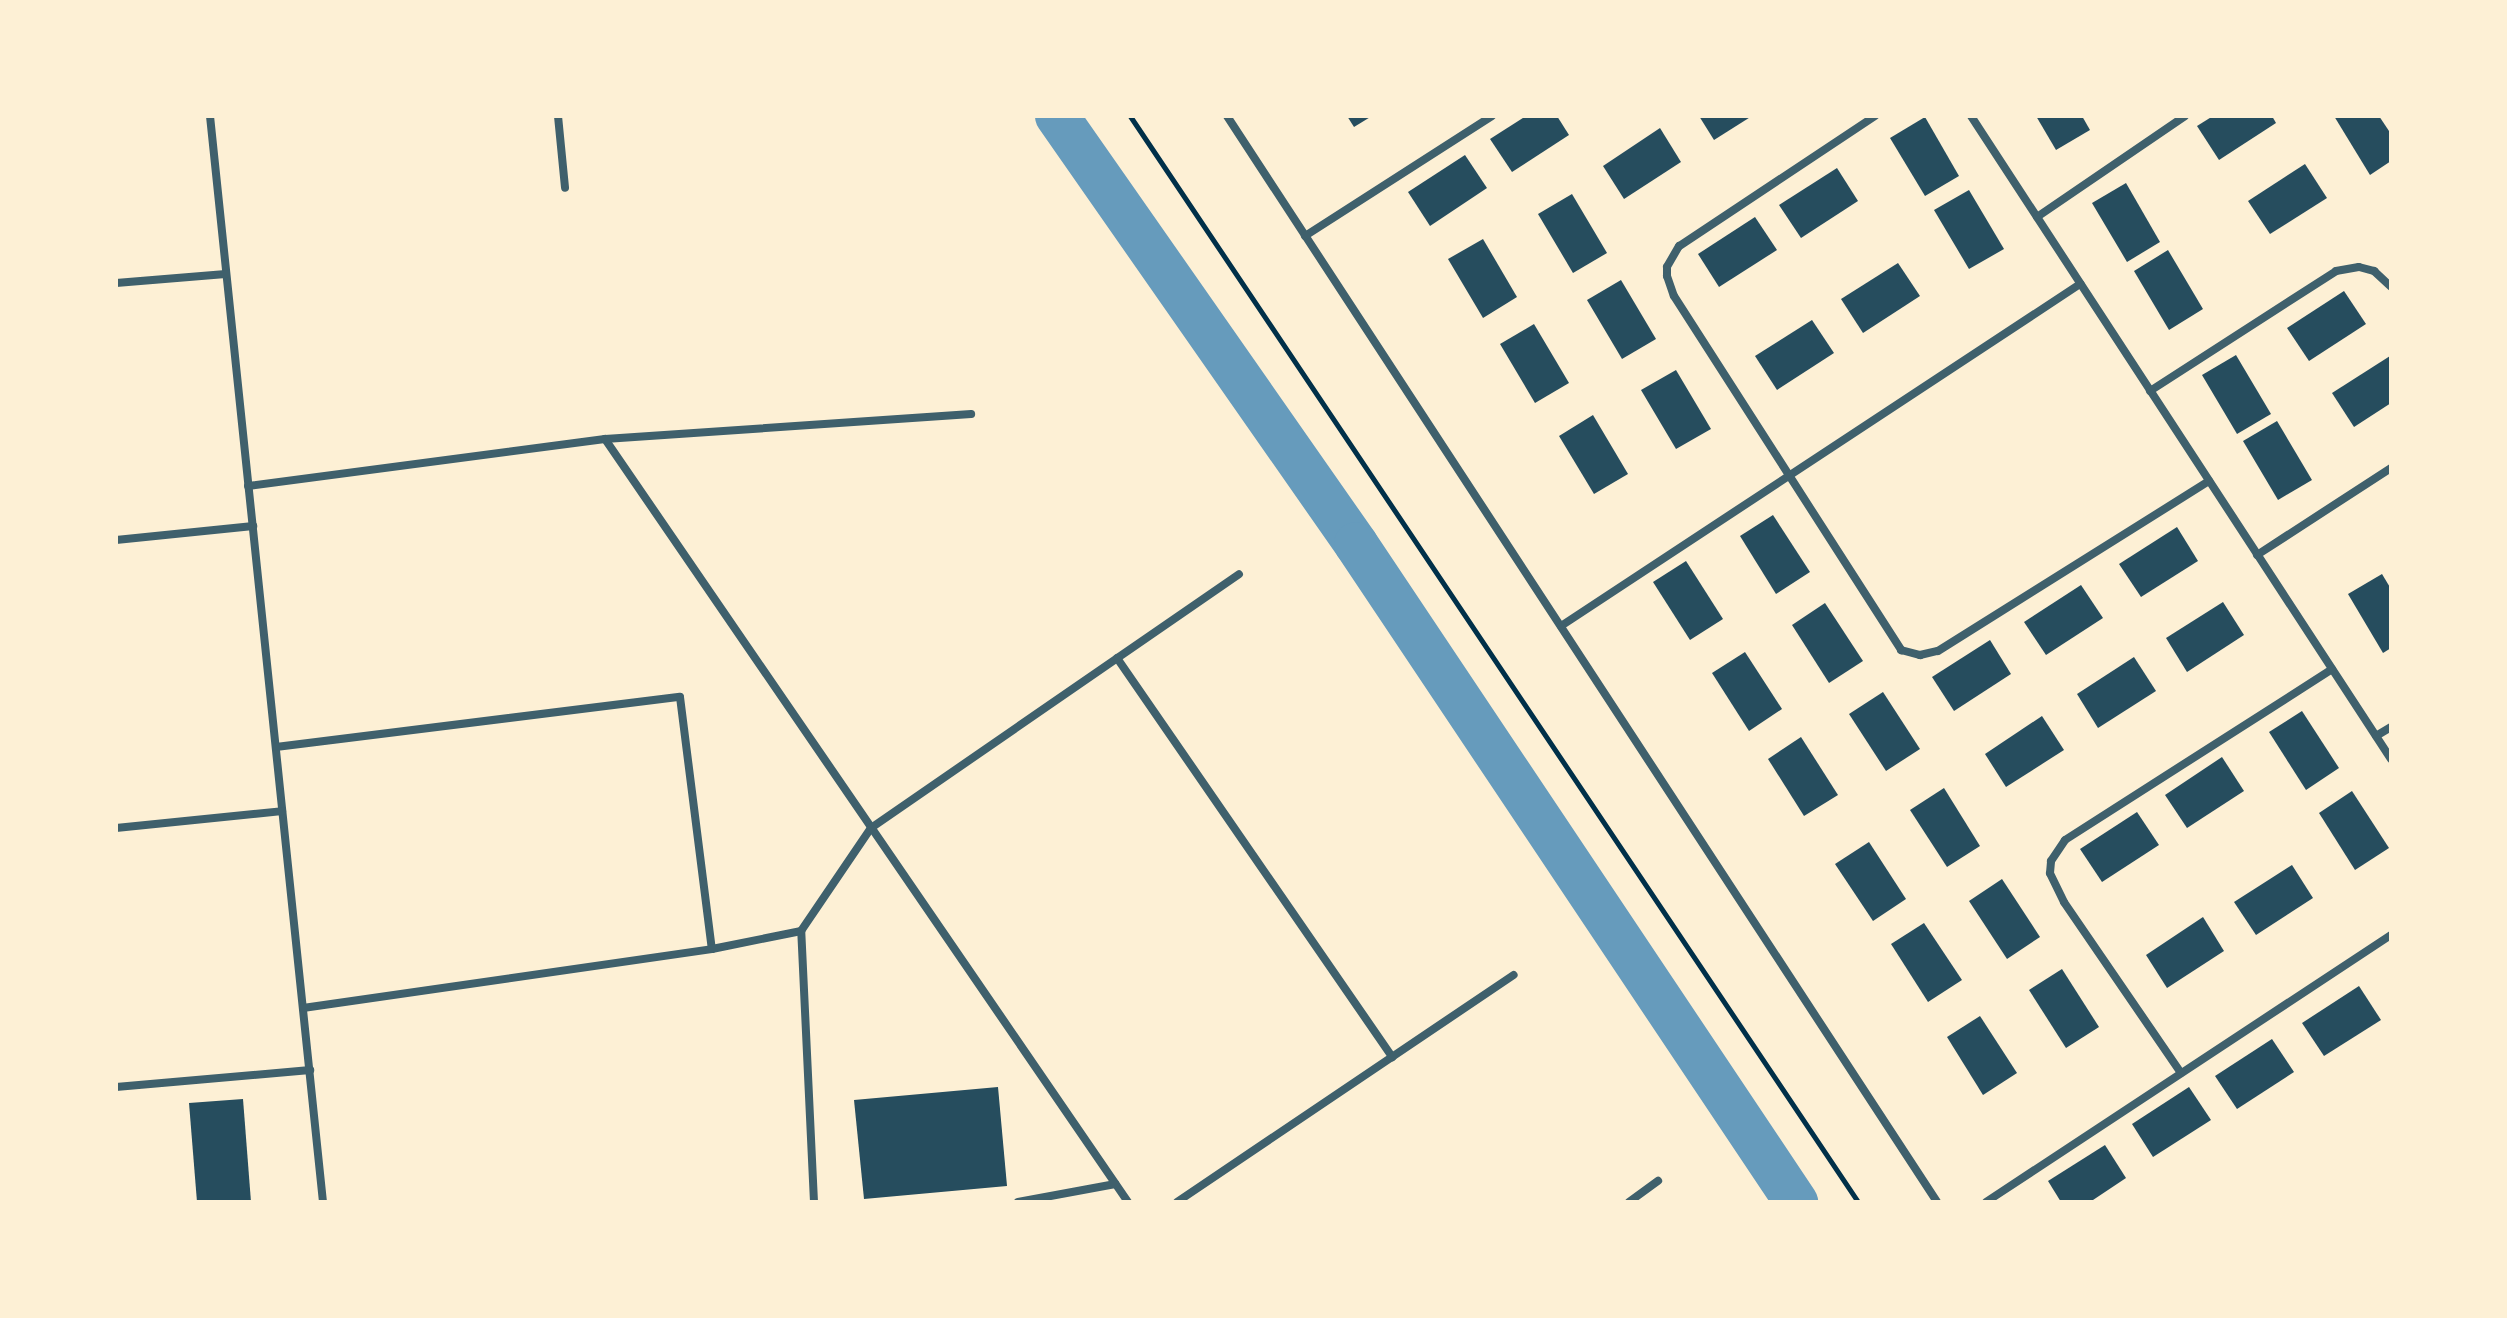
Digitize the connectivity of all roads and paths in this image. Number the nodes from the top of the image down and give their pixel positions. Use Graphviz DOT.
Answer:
graph roads {
  1 [pos="210,116"];
  2 [pos="558,116"];
  3 [pos="1130,116"];
  4 [pos="1227,116"];
  5 [pos="1492,116"];
  6 [pos="1875,116"];
  7 [pos="1971,116"];
  8 [pos="2185,116"];
  9 [pos="565,188"];
  10 [pos="2037,217"];
  11 [pos="1305,236"];
  12 [pos="226,274"];
  13 [pos="116,283"];
  14 [pos="2080,284"];
  15 [pos="2391,287"];
  16 [pos="2150,391"];
  17 [pos="971,414"];
  18 [pos="605,439"];
  19 [pos="2391,468"];
  20 [pos="1789,475"];
  21 [pos="2209,481"];
  22 [pos="248,486"];
  23 [pos="253,526"];
  24 [pos="116,540"];
  25 [pos="2257,555"];
  26 [pos="1239,574"];
  27 [pos="1561,626"];
  28 [pos="1117,658"];
  29 [pos="2332,669"];
  30 [pos="2391,727"];
  31 [pos="2376,736"];
  32 [pos="276,747"];
  33 [pos="2391,759"];
  34 [pos="282,811"];
  35 [pos="116,828"];
  36 [pos="871,828"];
  37 [pos="801,931"];
  38 [pos="2391,935"];
  39 [pos="712,949"];
  40 [pos="1514,975"];
  41 [pos="303,1008"];
  42 [pos="1392,1057"];
  43 [pos="310,1070"];
  44 [pos="2181,1073"];
  45 [pos="116,1087"];
  46 [pos="1658,1181"];
  47 [pos="1115,1184"];
  48 [pos="323,1202"];
  49 [pos="814,1202"];
  50 [pos="1018,1202"];
  51 [pos="1128,1202"];
  52 [pos="1177,1202"];
  53 [pos="1629,1202"];
  54 [pos="1858,1202"];
  55 [pos="1937,1202"];
  56 [pos="1986,1202"];
  1 -- 12 [label="street"];
  2 -- 9 [label="street"];
  3 -- 54 [label="path"];
  4 -- 11 [label="street"];
  5 -- 11 [label="street"];
  6 -- 20 [label="street"];
  7 -- 10 [label="street"];
  8 -- 10 [label="street"];
  10 -- 14 [label="street"];
  11 -- 27 [label="street"];
  12 -- 13 [label="street"];
  12 -- 22 [label="street"];
  14 -- 16 [label="street"];
  14 -- 20 [label="street"];
  15 -- 16 [label="street"];
  16 -- 21 [label="street"];
  17 -- 18 [label="street"];
  18 -- 22 [label="street"];
  18 -- 36 [label="street"];
  19 -- 25 [label="street"];
  20 -- 21 [label="street"];
  20 -- 27 [label="street"];
  21 -- 25 [label="street"];
  22 -- 23 [label="street"];
  23 -- 24 [label="street"];
  23 -- 32 [label="street"];
  25 -- 29 [label="street"];
  26 -- 28 [label="street"];
  27 -- 55 [label="street"];
  28 -- 36 [label="street"];
  28 -- 42 [label="street"];
  29 -- 31 [label="street"];
  29 -- 44 [label="street"];
  30 -- 31 [label="street"];
  31 -- 33 [label="street"];
  32 -- 34 [label="street"];
  32 -- 39 [label="street"];
  34 -- 35 [label="street"];
  34 -- 41 [label="street"];
  36 -- 37 [label="street"];
  36 -- 47 [label="street"];
  37 -- 39 [label="street"];
  37 -- 49 [label="street"];
  38 -- 44 [label="street"];
  39 -- 41 [label="street"];
  40 -- 42 [label="street"];
  41 -- 43 [label="street"];
  42 -- 52 [label="street"];
  43 -- 45 [label="street"];
  43 -- 48 [label="street"];
  44 -- 56 [label="street"];
  46 -- 53 [label="street"];
  47 -- 50 [label="street"];
  47 -- 51 [label="street"];
}
